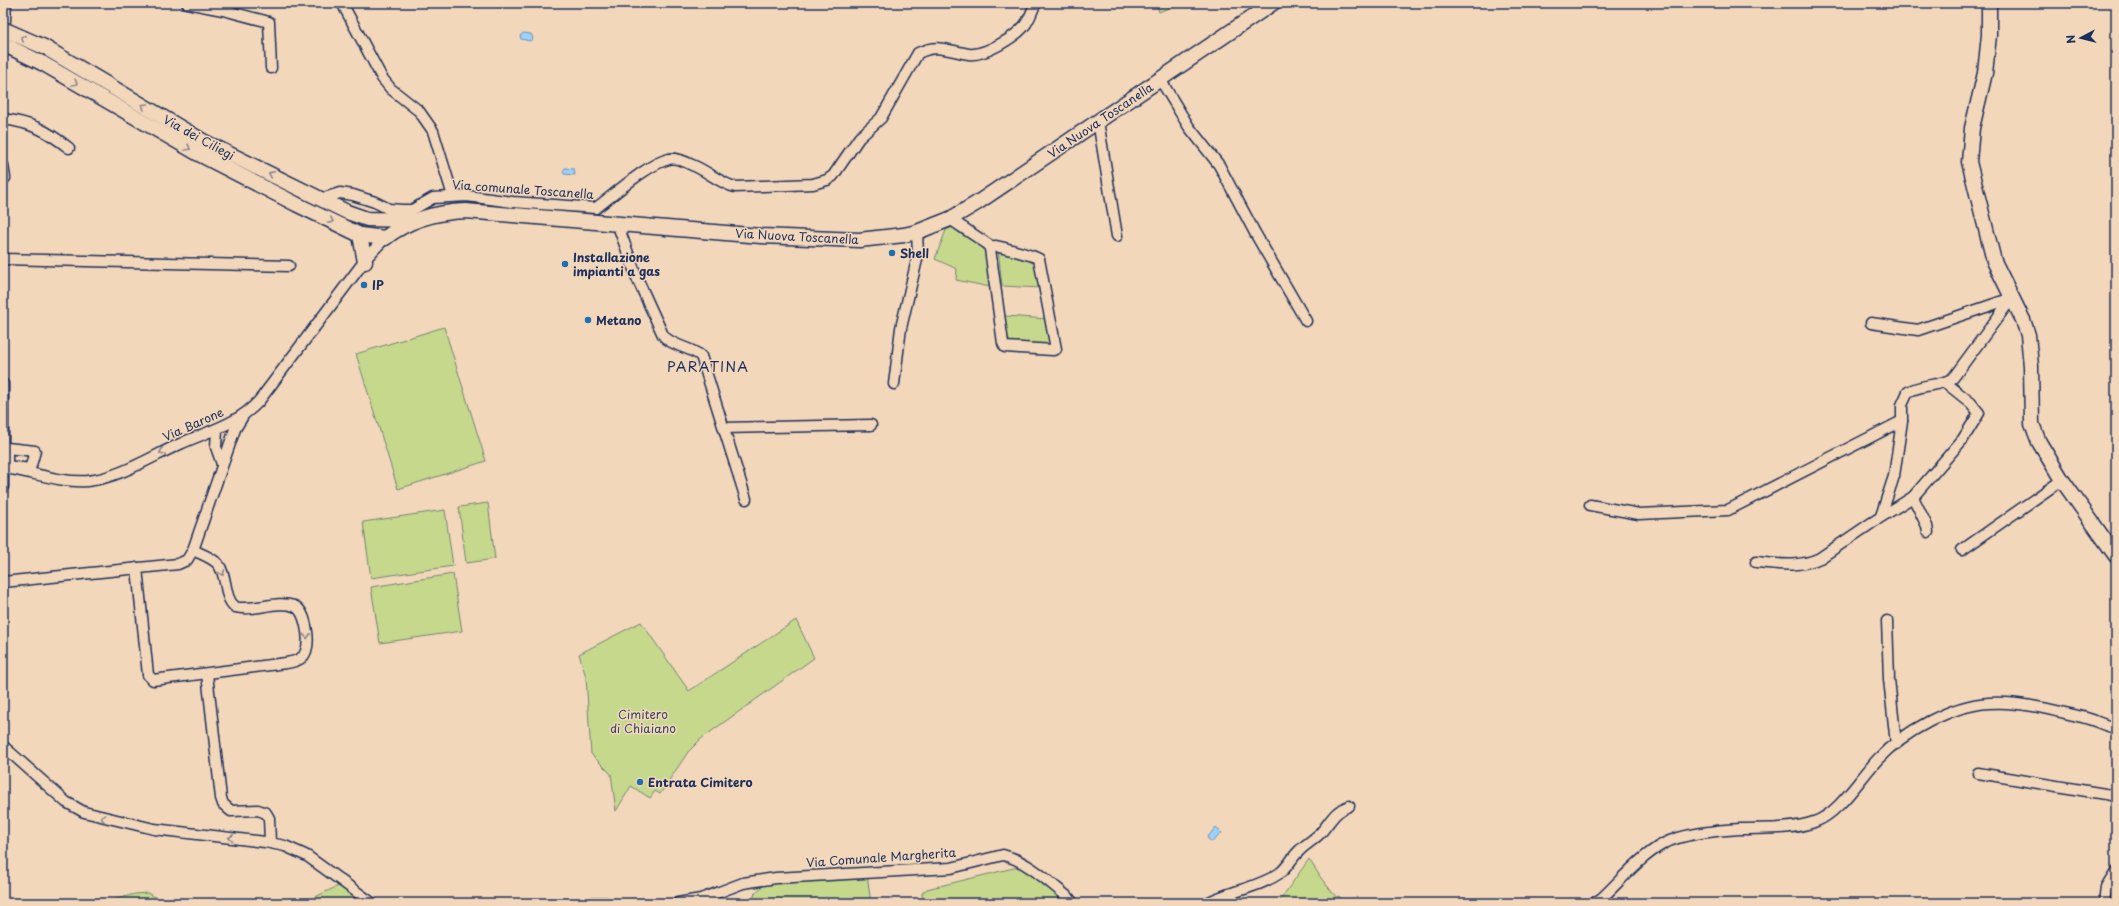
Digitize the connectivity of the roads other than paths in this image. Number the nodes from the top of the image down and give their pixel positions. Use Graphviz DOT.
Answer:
graph roads {
  1 [pos="6,3"];
  2 [pos="187,3"];
  3 [pos="342,3"];
  4 [pos="1273,3"];
  5 [pos="1989,3"];
  6 [pos="1032,6"];
  7 [pos="3,29"];
  8 [pos="3,44"];
  9 [pos="3,48"];
  10 [pos="271,68"];
  11 [pos="1160,79"];
  12 [pos="3,119"];
  13 [pos="1098,121"];
  14 [pos="69,148"];
  15 [pos="3,165"];
  16 [pos="5,178"];
  17 [pos="453,196"];
  18 [pos="322,199"];
  19 [pos="365,199"];
  20 [pos="361,217"];
  21 [pos="422,218"];
  22 [pos="950,220"];
  23 [pos="404,221"];
  24 [pos="617,223"];
  25 [pos="917,232"];
  26 [pos="360,235"];
  27 [pos="1117,236"];
  28 [pos="385,238"];
  29 [pos="992,247"];
  30 [pos="3,259"];
  31 [pos="365,262"];
  32 [pos="289,266"];
  33 [pos="2012,298"];
  34 [pos="1306,321"];
  35 [pos="1871,323"];
  36 [pos="1946,382"];
  37 [pos="3,384"];
  38 [pos="894,384"];
  39 [pos="244,414"];
  40 [pos="1902,421"];
  41 [pos="871,426"];
  42 [pos="724,428"];
  43 [pos="217,430"];
  44 [pos="198,438"];
  45 [pos="216,447"];
  46 [pos="227,451"];
  47 [pos="222,464"];
  48 [pos="4,468"];
  49 [pos="2062,480"];
  50 [pos="3,487"];
  51 [pos="1913,498"];
  52 [pos="746,499"];
  53 [pos="1590,505"];
  54 [pos="1881,516"];
  55 [pos="1928,532"];
  56 [pos="193,550"];
  57 [pos="1962,550"];
  58 [pos="2116,556"];
  59 [pos="1756,562"];
  60 [pos="137,568"];
  61 [pos="3,582"];
  62 [pos="1887,621"];
  63 [pos="207,674"];
  64 [pos="2116,728"];
  65 [pos="1896,744"];
  66 [pos="3,746"];
  67 [pos="1978,774"];
  68 [pos="2116,797"];
  69 [pos="1349,806"];
  70 [pos="270,842"];
  71 [pos="2116,872"];
  72 [pos="372,903"];
  73 [pos="592,903"];
  74 [pos="607,903"];
  75 [pos="678,903"];
  76 [pos="1073,903"];
  77 [pos="1207,903"];
  78 [pos="1594,903"];
  79 [pos="2104,903"];
  1 -- 9 [label="street"];
  2 -- 10 [label="street"];
  3 -- 17 [label="street"];
  4 -- 11 [label="main road, Via Nuova Toscanella"];
  5 -- 33 [label="main road"];
  6 -- 17 [label="street, Via comunale Toscanella"];
  18 -- 7 [label="main road, Via dei Ciliegi, one-way, bridge"];
  8 -- 26 [label="main road, Via dei Ciliegi, one-way, bridge"];
  11 -- 13 [label="main road, Via Nuova Toscanella"];
  11 -- 34 [label="street"];
  12 -- 14 [label="street"];
  13 -- 22 [label="main road, Via Nuova Toscanella"];
  13 -- 27 [label="street"];
  15 -- 16 [label="street"];
  17 -- 19 [label="street, Via comunale Toscanella"];
  18 -- 19 [label="street, Via comunale Toscanella"];
  18 -- 20 [label="main road, Via dei Ciliegi"];
  19 -- 20 [label="street"];
  20 -- 23 [label="main road, Via dei Ciliegi"];
  20 -- 28 [label="main road"];
  21 -- 23 [label="main road, Via Nuova Toscanella"];
  21 -- 24 [label="main road, Via Nuova Toscanella"];
  21 -- 28 [label="main road, Via Nuova Toscanella"];
  22 -- 25 [label="main road, Via Nuova Toscanella"];
  22 -- 29 [label="street"];
  24 -- 25 [label="main road, Via Nuova Toscanella"];
  24 -- 42 [label="street"];
  25 -- 38 [label="street"];
  26 -- 28 [label="main road, Via dei Ciliegi"];
  26 -- 31 [label="main road"];
  28 -- 31 [label="street, Via Barone"];
  29 -- 29 [label="street"];
  30 -- 32 [label="street"];
  31 -- 39 [label="street, Via Barone"];
  33 -- 35 [label="street"];
  33 -- 36 [label="street"];
  33 -- 49 [label="main road"];
  36 -- 40 [label="street"];
  36 -- 51 [label="street"];
  37 -- 48 [label="street"];
  39 -- 43 [label="street, Via Barone"];
  39 -- 46 [label="street"];
  40 -- 53 [label="street"];
  40 -- 54 [label="street"];
  41 -- 42 [label="street"];
  42 -- 52 [label="street"];
  43 -- 44 [label="street, Via Barone"];
  43 -- 45 [label="street"];
  43 -- 46 [label="street"];
  44 -- 45 [label="street"];
  44 -- 48 [label="street, Via Barone, one-way"];
  45 -- 47 [label="street"];
  46 -- 47 [label="street"];
  47 -- 56 [label="street"];
  48 -- 50 [label="street"];
  49 -- 57 [label="street"];
  49 -- 58 [label="main road"];
  51 -- 54 [label="street"];
  51 -- 55 [label="street"];
  54 -- 59 [label="street"];
  56 -- 60 [label="street"];
  56 -- 63 [label="street, one-way"];
  60 -- 61 [label="street"];
  60 -- 63 [label="street"];
  62 -- 65 [label="street"];
  63 -- 70 [label="street"];
  64 -- 65 [label="street"];
  65 -- 78 [label="street"];
  70 -- 66 [label="street, one-way"];
  67 -- 68 [label="street"];
  69 -- 77 [label="street"];
  70 -- 72 [label="street"];
  71 -- 79 [label="street"];
  73 -- 74 [label="street"];
  75 -- 76 [label="street, Via Comunale Margherita"];
}
